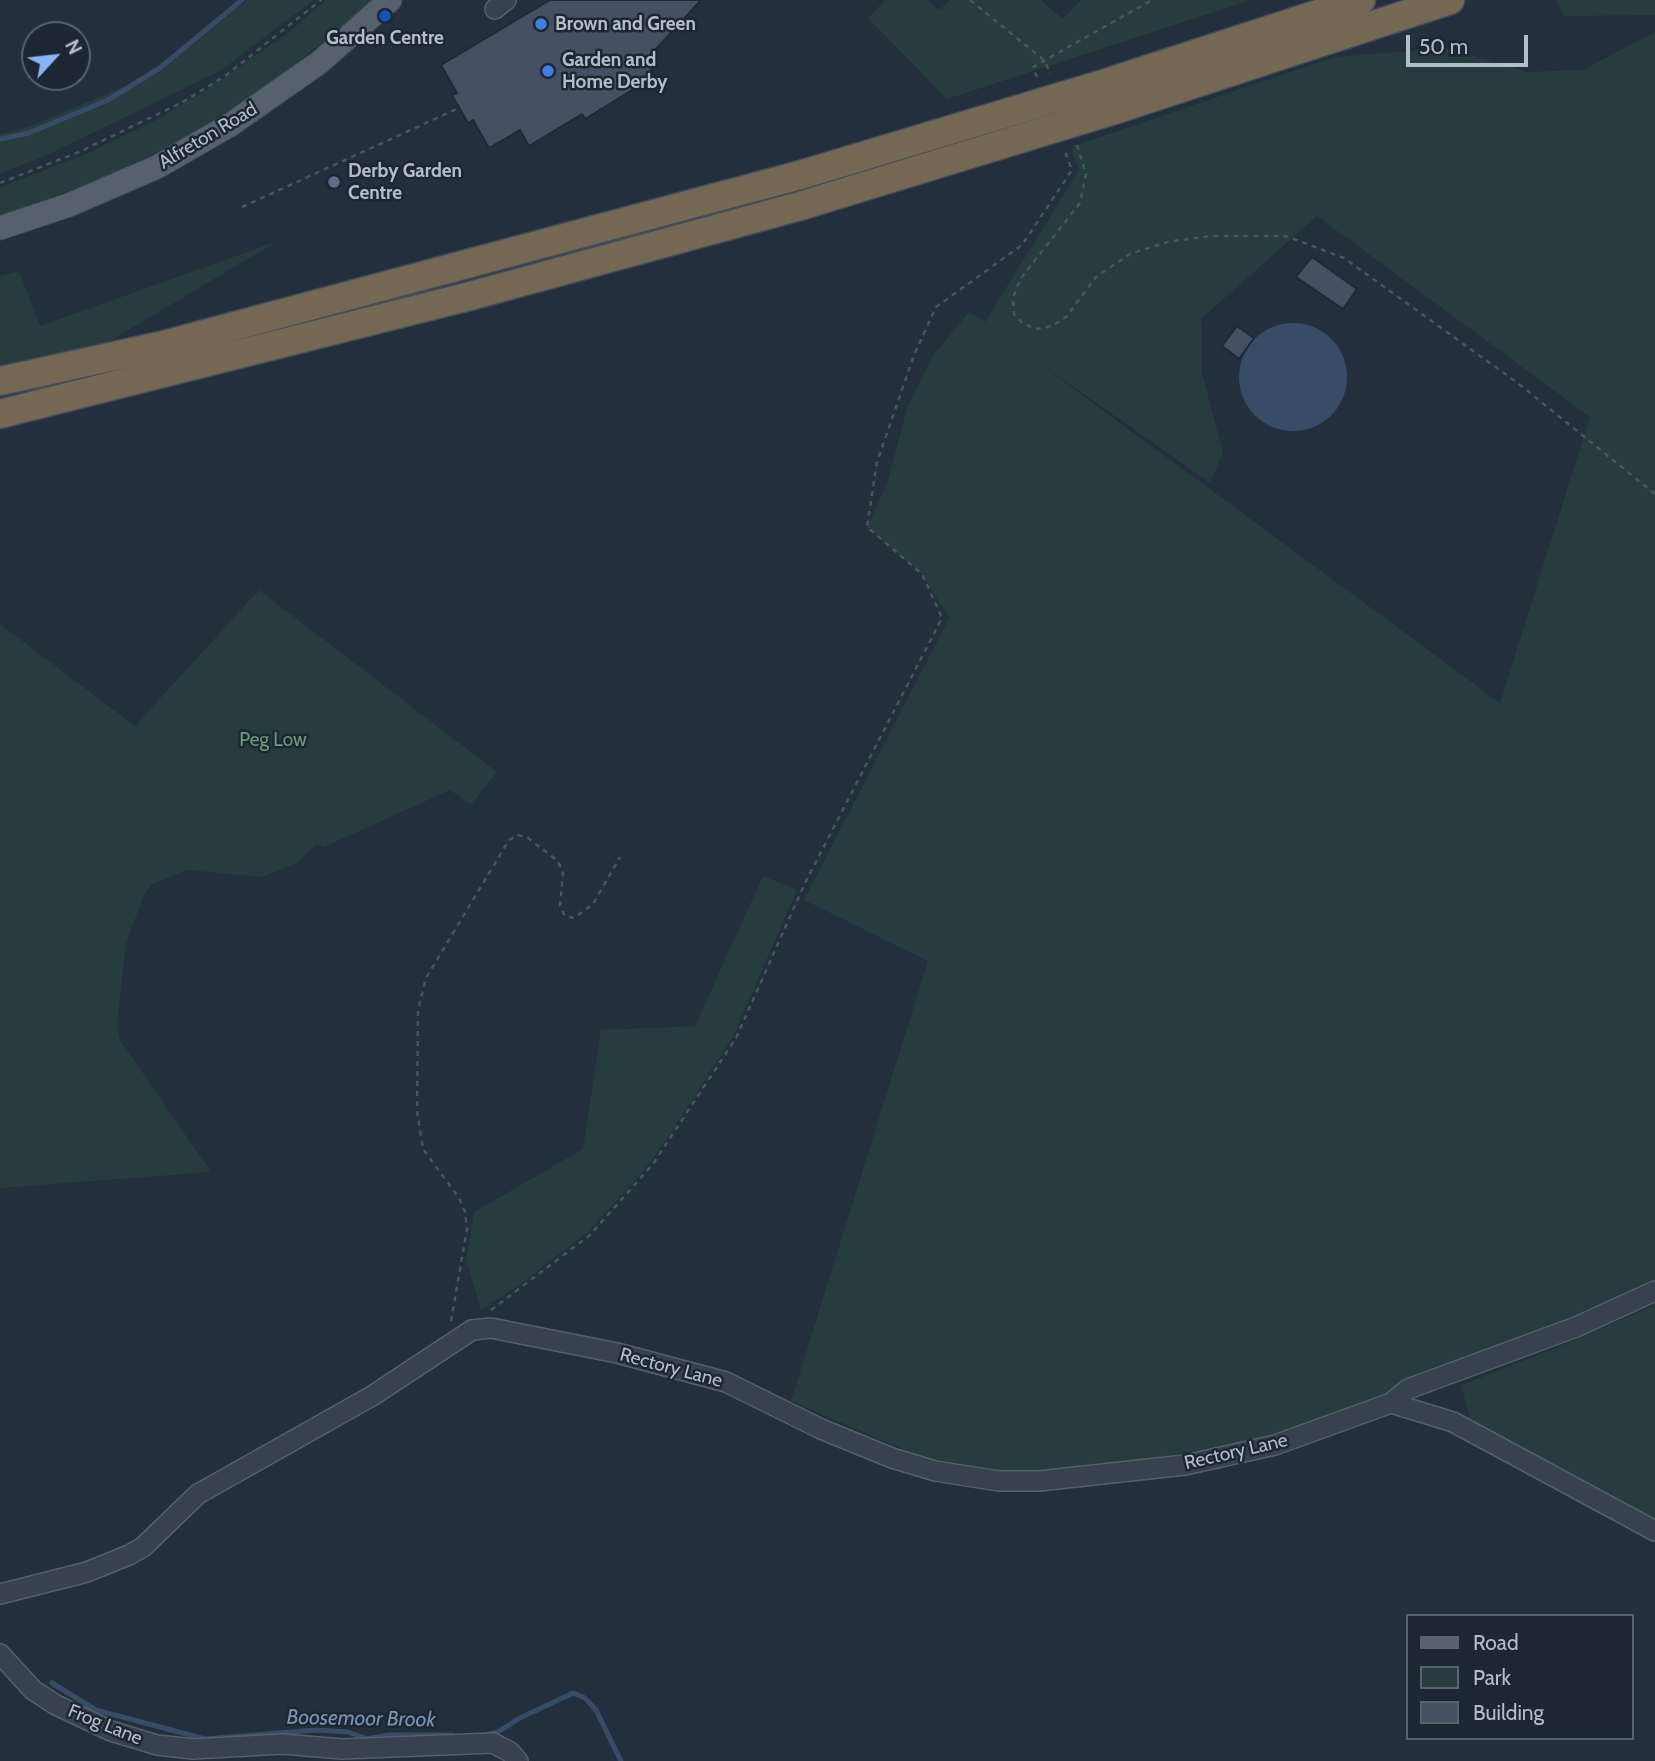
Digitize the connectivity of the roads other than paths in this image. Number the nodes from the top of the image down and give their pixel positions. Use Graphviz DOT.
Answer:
graph roads {
  1 [pos="390,0"];
  2 [pos="1361,0"];
  3 [pos="1450,0"];
  4 [pos="0,228"];
  5 [pos="0,381"];
  6 [pos="0,414"];
  7 [pos="1655,1291"];
  8 [pos="1391,1403"];
  9 [pos="1655,1531"];
  10 [pos="0,1594"];
  11 [pos="0,1654"];
  12 [pos="518,1761"];
  1 -- 4 [label="main road, Alfreton Road"];
  2 -- 5 [label="highway"];
  3 -- 6 [label="highway"];
  7 -- 8 [label="street, Rectory Lane"];
  8 -- 9 [label="street"];
  8 -- 10 [label="street, Rectory Lane"];
  11 -- 12 [label="street, Frog Lane"];
}
